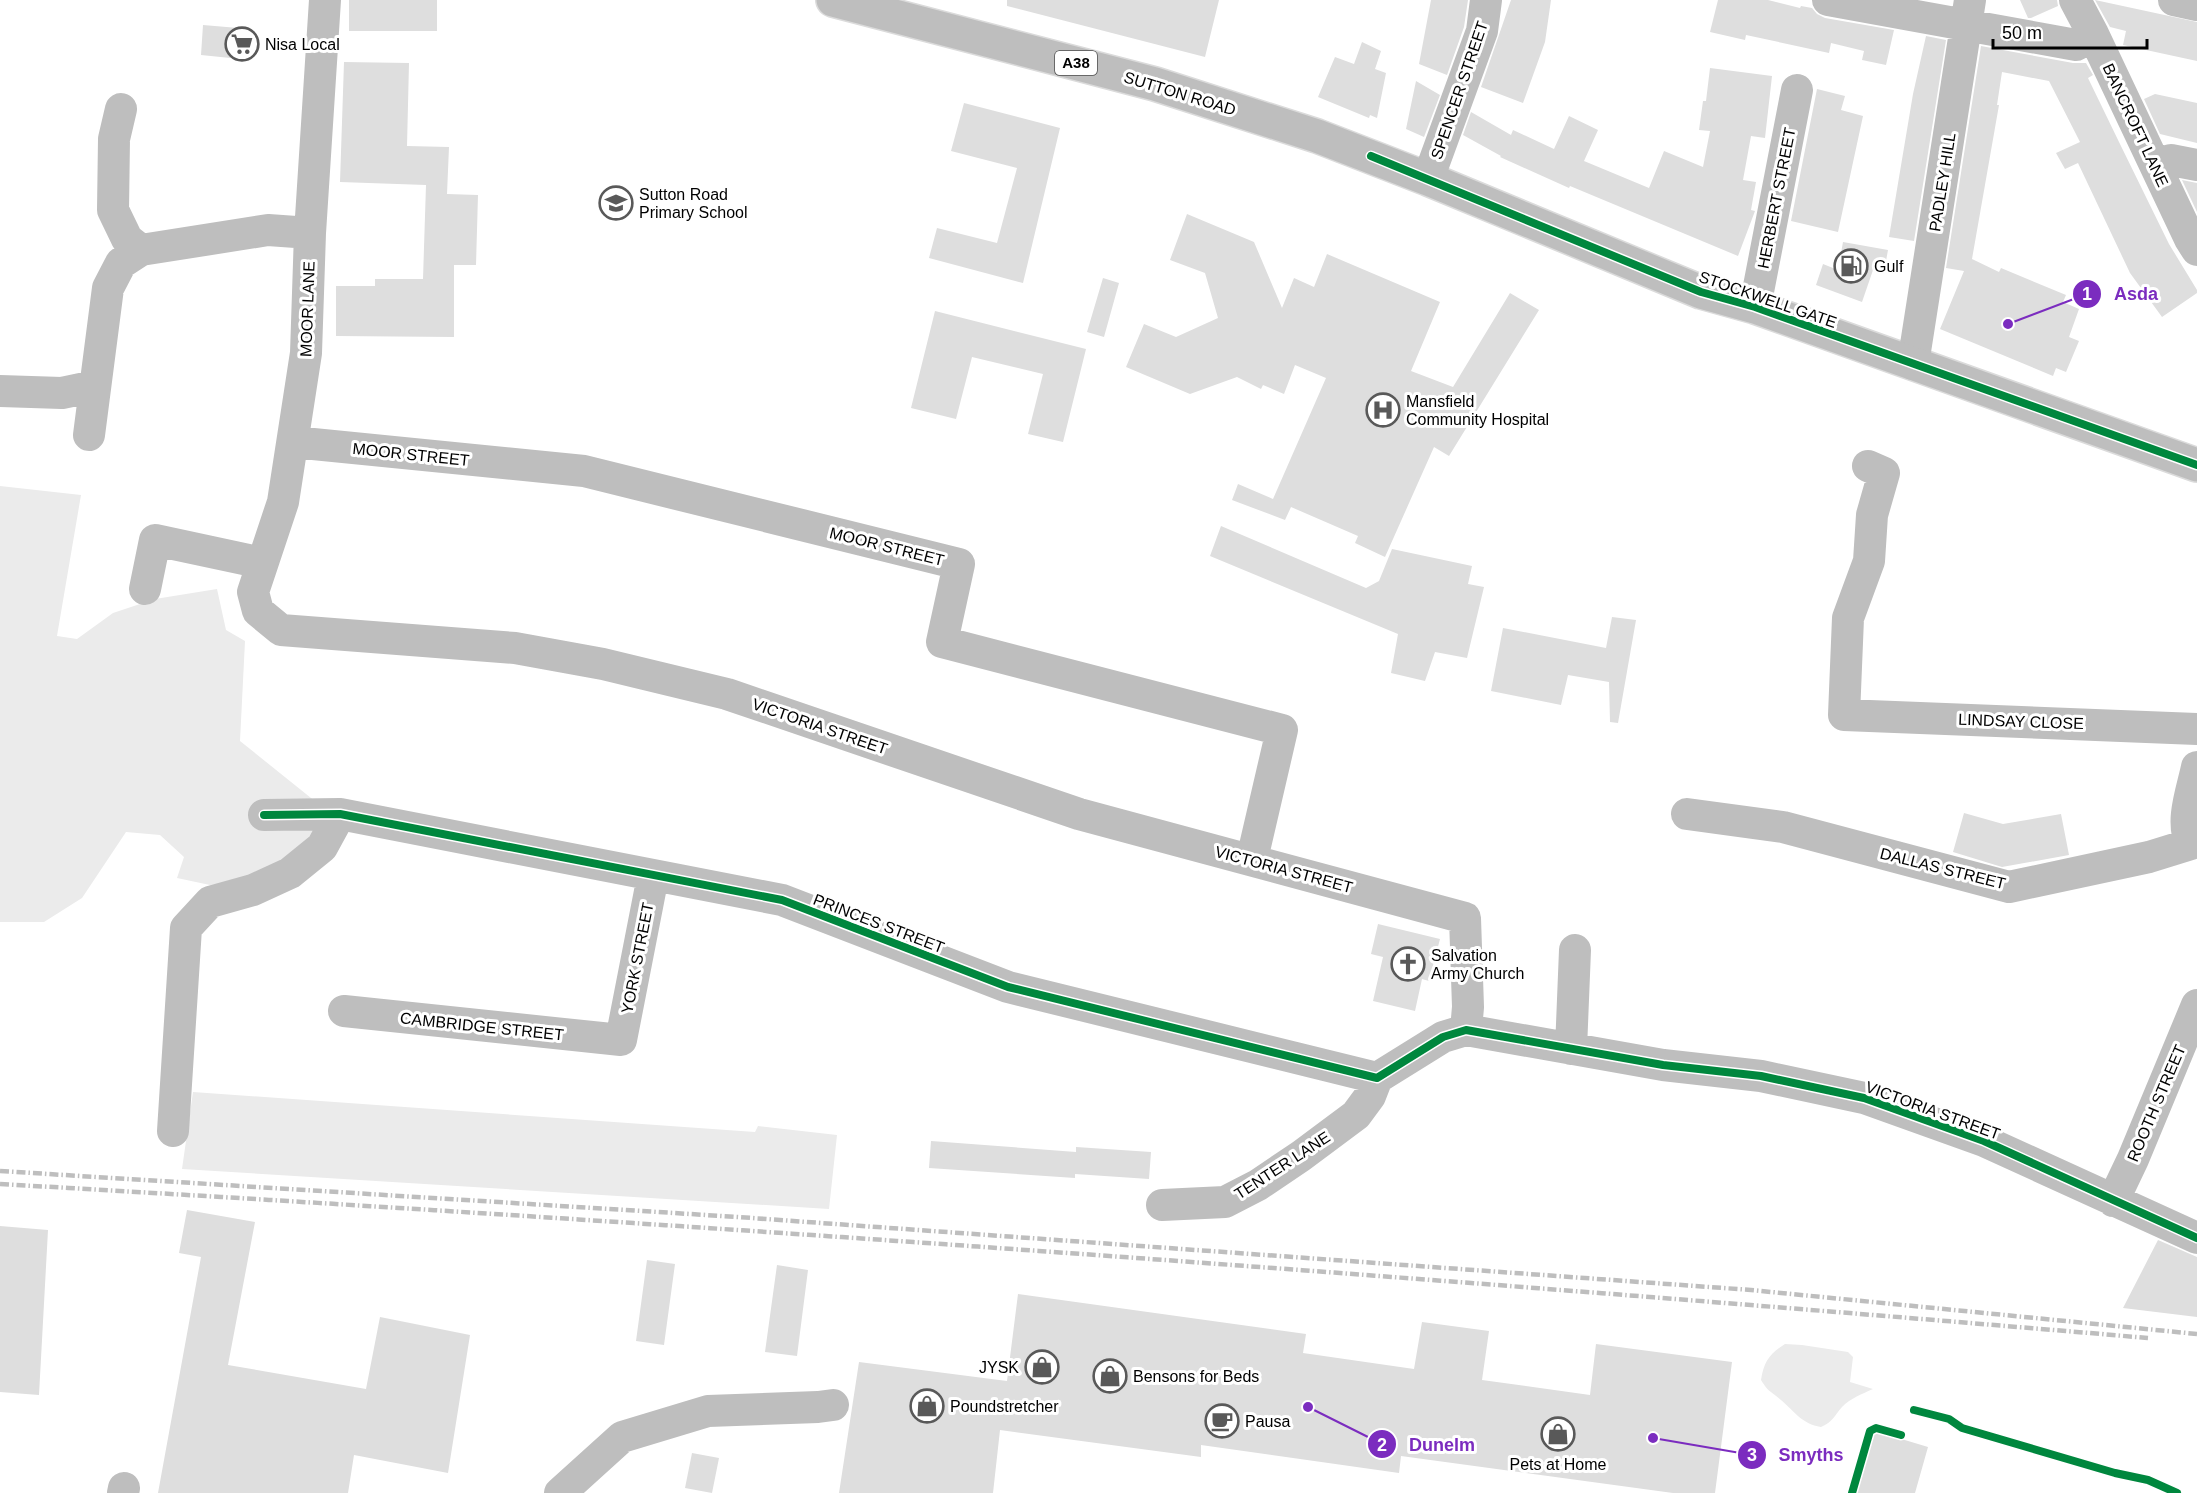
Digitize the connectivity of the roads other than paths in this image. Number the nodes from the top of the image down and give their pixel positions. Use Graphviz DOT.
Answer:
graph roads {
  1 [pos="325,0"];
  2 [pos="833,0"];
  3 [pos="1486,0"];
  4 [pos="1828,0"];
  5 [pos="2075,0"];
  6 [pos="2174,0"];
  7 [pos="2197,5"];
  8 [pos="1968,13"];
  9 [pos="2093,34"];
  10 [pos="1797,90"];
  11 [pos="109,131"];
  12 [pos="1317,136"];
  13 [pos="2155,164"];
  14 [pos="2197,165"];
  15 [pos="1428,179"];
  16 [pos="310,233"];
  17 [pos="141,250"];
  18 [pos="2197,250"];
  19 [pos="1755,307"];
  20 [pos="1913,364"];
  21 [pos="95,386"];
  22 [pos="0,391"];
  23 [pos="89,435"];
  24 [pos="293,442"];
  25 [pos="2197,465"];
  26 [pos="1868,466"];
  27 [pos="261,563"];
  28 [pos="145,589"];
  29 [pos="258,611"];
  30 [pos="2197,729"];
  31 [pos="2197,767"];
  32 [pos="340,814"];
  33 [pos="1688,814"];
  34 [pos="264,815"];
  35 [pos="2194,845"];
  36 [pos="1252,859"];
  37 [pos="653,876"];
  38 [pos="1575,950"];
  39 [pos="2197,1005"];
  40 [pos="344,1011"];
  41 [pos="1466,1030"];
  42 [pos="621,1041"];
  43 [pos="1571,1049"];
  44 [pos="1377,1078"];
  45 [pos="173,1131"];
  46 [pos="2113,1201"];
  47 [pos="1162,1205"];
  48 [pos="2197,1238"];
  49 [pos="833,1405"];
  50 [pos="560,1493"];
  1 -- 16 [label="street, MOOR LANE"];
  2 -- 12 [label="highway, SUTTON ROAD / A38"];
  3 -- 15 [label="street, SPENCER STREET"];
  4 -- 8 [label="street"];
  5 -- 9 [label="street, BANCROFT LANE"];
  6 -- 7 [label="street"];
  8 -- 9 [label="street"];
  8 -- 20 [label="street, PADLEY HILL"];
  9 -- 13 [label="street, BANCROFT LANE"];
  10 -- 19 [label="street, HERBERT STREET"];
  11 -- 17 [label="street"];
  12 -- 15 [label="highway, STOCKWELL GATE / A38"];
  13 -- 14 [label="street"];
  13 -- 18 [label="street, BANCROFT LANE"];
  15 -- 19 [label="highway, STOCKWELL GATE / A38"];
  16 -- 17 [label="street"];
  16 -- 24 [label="street, MOOR LANE"];
  17 -- 21 [label="street"];
  19 -- 20 [label="highway, STOCKWELL GATE / A38"];
  20 -- 25 [label="highway, STOCKWELL GATE / A38"];
  21 -- 22 [label="street"];
  21 -- 23 [label="street"];
  24 -- 27 [label="street, MOOR LANE"];
  24 -- 36 [label="street, MOOR STREET"];
  26 -- 30 [label="street, LINDSAY CLOSE"];
  27 -- 28 [label="street"];
  27 -- 29 [label="street, MOOR LANE"];
  29 -- 36 [label="street, VICTORIA STREET"];
  31 -- 35 [label="street, DALLAS STREET"];
  32 -- 34 [label="street, PRINCES STREET"];
  32 -- 37 [label="street, PRINCES STREET"];
  32 -- 45 [label="street"];
  33 -- 35 [label="street, DALLAS STREET"];
  36 -- 41 [label="street, VICTORIA STREET"];
  37 -- 42 [label="street, YORK STREET"];
  37 -- 44 [label="street, PRINCES STREET"];
  38 -- 43 [label="street"];
  39 -- 46 [label="street, ROOTH STREET"];
  40 -- 42 [label="street, CAMBRIDGE STREET"];
  41 -- 43 [label="street, VICTORIA STREET"];
  41 -- 44 [label="street"];
  43 -- 46 [label="street, VICTORIA STREET"];
  44 -- 47 [label="street, TENTER LANE"];
  46 -- 48 [label="street, VICTORIA STREET"];
  49 -- 50 [label="street"];
}
